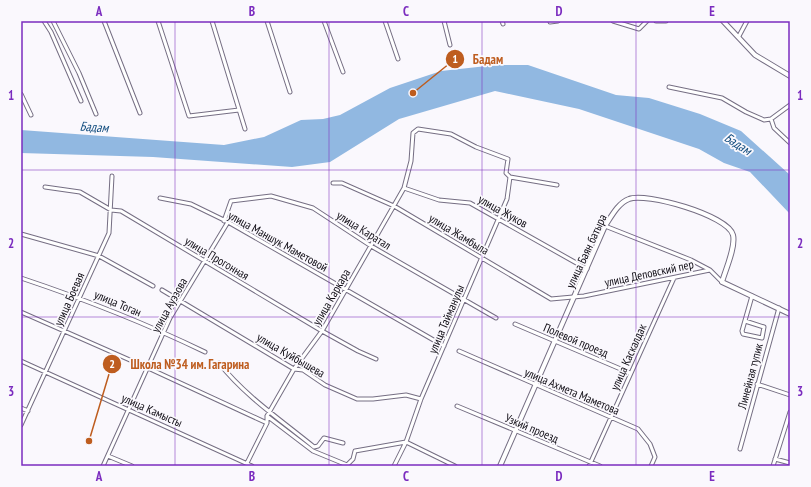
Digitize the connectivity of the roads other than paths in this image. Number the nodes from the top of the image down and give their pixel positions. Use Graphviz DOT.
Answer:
graph roads {
  1 [pos="44,21"];
  2 [pos="54,21"];
  3 [pos="104,21"];
  4 [pos="158,21"];
  5 [pos="212,21"];
  6 [pos="267,21"];
  7 [pos="324,21"];
  8 [pos="385,21"];
  9 [pos="444,21"];
  10 [pos="558,21"];
  11 [pos="613,21"];
  12 [pos="647,21"];
  13 [pos="656,21"];
  14 [pos="666,21"];
  15 [pos="723,21"];
  16 [pos="747,21"];
  17 [pos="550,22"];
  18 [pos="739,36"];
  19 [pos="450,45"];
  20 [pos="398,59"];
  21 [pos="342,72"];
  22 [pos="790,76"];
  23 [pos="669,87"];
  24 [pos="290,92"];
  25 [pos="21,94"];
  26 [pos="81,101"];
  27 [pos="790,105"];
  28 [pos="239,110"];
  29 [pos="140,113"];
  30 [pos="96,114"];
  31 [pos="31,115"];
  32 [pos="771,119"];
  33 [pos="245,129"];
  34 [pos="413,133"];
  35 [pos="790,143"];
  36 [pos="112,176"];
  37 [pos="510,177"];
  38 [pos="333,183"];
  39 [pos="557,185"];
  40 [pos="45,187"];
  41 [pos="404,188"];
  42 [pos="160,198"];
  43 [pos="394,206"];
  44 [pos="111,210"];
  45 [pos="498,218"];
  46 [pos="226,222"];
  47 [pos="606,226"];
  48 [pos="21,234"];
  49 [pos="371,246"];
  50 [pos="99,256"];
  51 [pos="481,258"];
  52 [pos="205,261"];
  53 [pos="587,269"];
  54 [pos="710,270"];
  55 [pos="21,278"];
  56 [pos="674,278"];
  57 [pos="722,282"];
  58 [pos="153,286"];
  59 [pos="162,290"];
  60 [pos="346,290"];
  61 [pos="576,296"];
  62 [pos="752,296"];
  63 [pos="80,297"];
  64 [pos="181,300"];
  65 [pos="463,300"];
  66 [pos="779,308"];
  67 [pos="21,312"];
  68 [pos="790,314"];
  69 [pos="496,318"];
  70 [pos="745,321"];
  71 [pos="515,324"];
  72 [pos="65,331"];
  73 [pos="322,331"];
  74 [pos="164,332"];
  75 [pos="556,341"];
  76 [pos="444,346"];
  77 [pos="459,351"];
  78 [pos="205,352"];
  79 [pos="376,359"];
  80 [pos="21,361"];
  81 [pos="219,363"];
  82 [pos="148,368"];
  83 [pos="294,369"];
  84 [pos="46,373"];
  85 [pos="630,373"];
  86 [pos="757,384"];
  87 [pos="536,386"];
  88 [pos="790,395"];
  89 [pos="421,399"];
  90 [pos="457,406"];
  91 [pos="21,408"];
  92 [pos="130,410"];
  93 [pos="28,411"];
  94 [pos="270,412"];
  95 [pos="790,412"];
  96 [pos="268,416"];
  97 [pos="610,417"];
  98 [pos="266,423"];
  99 [pos="21,425"];
  100 [pos="515,432"];
  101 [pos="406,442"];
  102 [pos="343,443"];
  103 [pos="740,449"];
  104 [pos="108,456"];
  105 [pos="775,459"];
  106 [pos="590,462"];
  107 [pos="247,463"];
  108 [pos="790,463"];
  109 [pos="103,466"];
  110 [pos="132,466"];
  111 [pos="252,466"];
  112 [pos="394,466"];
  113 [pos="455,466"];
  114 [pos="500,466"];
  115 [pos="589,466"];
  116 [pos="600,466"];
  117 [pos="651,466"];
  118 [pos="773,466"];
  1 -- 26 [label="street"];
  2 -- 30 [label="street"];
  3 -- 29 [label="street"];
  4 -- 28 [label="street"];
  5 -- 28 [label="street"];
  6 -- 24 [label="street"];
  7 -- 21 [label="street"];
  8 -- 20 [label="street"];
  9 -- 19 [label="street"];
  10 -- 17 [label="street"];
  11 -- 12 [label="street"];
  13 -- 14 [label="street"];
  15 -- 18 [label="street"];
  16 -- 18 [label="street"];
  18 -- 22 [label="street"];
  23 -- 32 [label="street"];
  25 -- 31 [label="street"];
  27 -- 32 [label="street"];
  28 -- 33 [label="street"];
  32 -- 35 [label="street"];
  34 -- 37 [label="street, улица Тайманулы"];
  34 -- 41 [label="street, улица Каркара"];
  36 -- 44 [label="street, улица Боевая"];
  37 -- 39 [label="street"];
  37 -- 45 [label="street, улица Тайманулы"];
  38 -- 43 [label="street, улица Жамбыла"];
  40 -- 44 [label="street, улица Прогонная"];
  41 -- 43 [label="street, улица Каркара"];
  41 -- 45 [label="street, улица Жуков"];
  42 -- 46 [label="street, улица Маншук Маметовой"];
  43 -- 49 [label="street, улица Каркара"];
  43 -- 51 [label="street, улица Жамбыла"];
  44 -- 50 [label="street, улица Боевая"];
  44 -- 52 [label="street, улица Прогонная"];
  45 -- 51 [label="street, улица Тайманулы"];
  45 -- 53 [label="street, улица Жуков"];
  46 -- 49 [label="street, улица Каратал"];
  46 -- 52 [label="street, улица Ауэзова"];
  46 -- 60 [label="street, улица Маншук Маметовой"];
  47 -- 53 [label="street, улица Баян батыра"];
  47 -- 54 [label="street"];
  47 -- 57 [label="street, улица Баян батыра"];
  48 -- 50 [label="street"];
  49 -- 60 [label="street, улица Каркара"];
  49 -- 65 [label="street, улица Каратал"];
  50 -- 58 [label="street"];
  50 -- 63 [label="street, улица Боевая"];
  51 -- 61 [label="street, улица Жамбыла"];
  51 -- 65 [label="street, улица Тайманулы"];
  52 -- 64 [label="street, улица Ауэзова"];
  52 -- 73 [label="street, улица Прогонная"];
  53 -- 61 [label="street, улица Баян батыра"];
  54 -- 56 [label="street, улица Деповский пер"];
  54 -- 57 [label="street, улица Деповский пер"];
  55 -- 63 [label="street, улица Тоган"];
  56 -- 61 [label="street, улица Деповский пер"];
  56 -- 85 [label="street, улица Каскалдак"];
  57 -- 62 [label="street"];
  59 -- 64 [label="street, улица Куйбышева"];
  60 -- 73 [label="street, улица Каркара"];
  60 -- 76 [label="street, улица Маншук Маметовой"];
  61 -- 75 [label="street, улица Баян батыра"];
  62 -- 66 [label="street"];
  62 -- 70 [label="street"];
  63 -- 72 [label="street, улица Боевая"];
  63 -- 74 [label="street, улица Тоган"];
  64 -- 74 [label="street, улица Ауэзова"];
  64 -- 83 [label="street, улица Куйбышева"];
  65 -- 69 [label="street, улица Каратал"];
  65 -- 76 [label="street, улица Тайманулы"];
  66 -- 68 [label="street"];
  66 -- 86 [label="street, Линейная тупик"];
  67 -- 72 [label="street"];
  70 -- 70 [label="street"];
  71 -- 75 [label="street, Полевой проезд"];
  72 -- 82 [label="street"];
  72 -- 84 [label="street, улица Боевая"];
  73 -- 79 [label="street, улица Прогонная"];
  73 -- 83 [label="street, улица Каркара"];
  74 -- 78 [label="street, улица Тоган"];
  74 -- 82 [label="street, улица Ауэзова"];
  75 -- 85 [label="street, Полевой проезд"];
  75 -- 87 [label="street, улица Баян батыра"];
  76 -- 89 [label="street, улица Тайманулы"];
  77 -- 87 [label="street, улица Ахмета Маметова"];
  80 -- 84 [label="street, улица Камысты"];
  81 -- 94 [label="street"];
  82 -- 92 [label="street, улица Ауэзова"];
  82 -- 98 [label="street"];
  83 -- 89 [label="street, улица Куйбышева"];
  83 -- 94 [label="street, улица Каркара"];
  84 -- 92 [label="street, улица Камысты"];
  84 -- 93 [label="street, улица Боевая"];
  85 -- 97 [label="street, улица Каскалдак"];
  86 -- 88 [label="street"];
  86 -- 103 [label="street, Линейная тупик"];
  87 -- 97 [label="street, улица Ахмета Маметова"];
  87 -- 100 [label="street, улица Баян батыра"];
  89 -- 101 [label="street, улица Тайманулы"];
  90 -- 100 [label="street, Узкий проезд"];
  91 -- 93 [label="street"];
  92 -- 104 [label="street, улица Ауэзова"];
  92 -- 107 [label="street, улица Камысты"];
  93 -- 99 [label="street, улица Боевая"];
  94 -- 96 [label="street, улица Каркара"];
  94 -- 102 [label="street"];
  95 -- 105 [label="street"];
  96 -- 98 [label="street, улица Каркара"];
  96 -- 101 [label="street"];
  97 -- 106 [label="street, улица Каскалдак"];
  97 -- 117 [label="street, улица Ахмета Маметова"];
  98 -- 107 [label="street, улица Каркара"];
  100 -- 106 [label="street, Узкий проезд"];
  100 -- 114 [label="street, улица Баян батыра"];
  101 -- 112 [label="street, улица Тайманулы"];
  101 -- 113 [label="street"];
  104 -- 109 [label="street, улица Ауэзова"];
  104 -- 110 [label="street"];
  105 -- 108 [label="street"];
  105 -- 118 [label="street"];
  106 -- 115 [label="street, улица Каскалдак"];
  106 -- 116 [label="street, Узкий проезд"];
  107 -- 111 [label="street, улица Камысты"];
}
